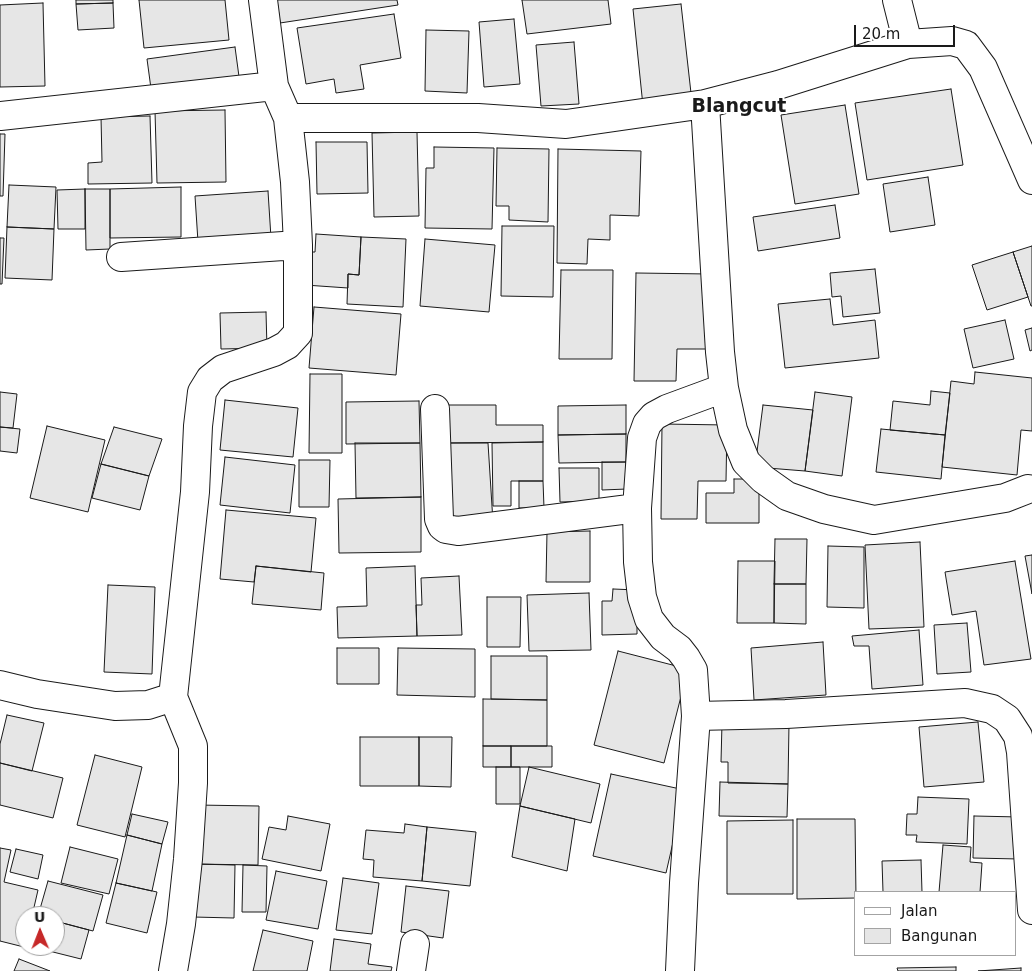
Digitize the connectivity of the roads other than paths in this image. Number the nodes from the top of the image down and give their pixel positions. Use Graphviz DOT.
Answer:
graph roads {
  1 [pos="263,0"];
  2 [pos="897,0"];
  3 [pos="908,44"];
  4 [pos="274,86"];
  5 [pos="705,104"];
  6 [pos="0,116"];
  7 [pos="288,118"];
  8 [pos="1032,180"];
  9 [pos="298,245"];
  10 [pos="121,257"];
  11 [pos="724,388"];
  12 [pos="435,409"];
  13 [pos="1028,489"];
  14 [pos="637,508"];
  15 [pos="0,685"];
  16 [pos="173,697"];
  17 [pos="696,716"];
  18 [pos="1032,910"];
  19 [pos="415,944"];
  20 [pos="173,971"];
  21 [pos="411,971"];
  22 [pos="680,971"];
  1 -- 4 [label="street"];
  2 -- 3 [label="street"];
  3 -- 5 [label="street"];
  3 -- 8 [label="street"];
  4 -- 6 [label="street"];
  4 -- 7 [label="street"];
  5 -- 7 [label="street"];
  5 -- 11 [label="street"];
  7 -- 9 [label="street"];
  9 -- 10 [label="street"];
  9 -- 16 [label="street"];
  11 -- 13 [label="street"];
  11 -- 14 [label="street"];
  12 -- 14 [label="street"];
  14 -- 17 [label="street"];
  15 -- 16 [label="street"];
  16 -- 20 [label="street"];
  17 -- 18 [label="street"];
  17 -- 22 [label="street"];
  19 -- 21 [label="street"];
}
